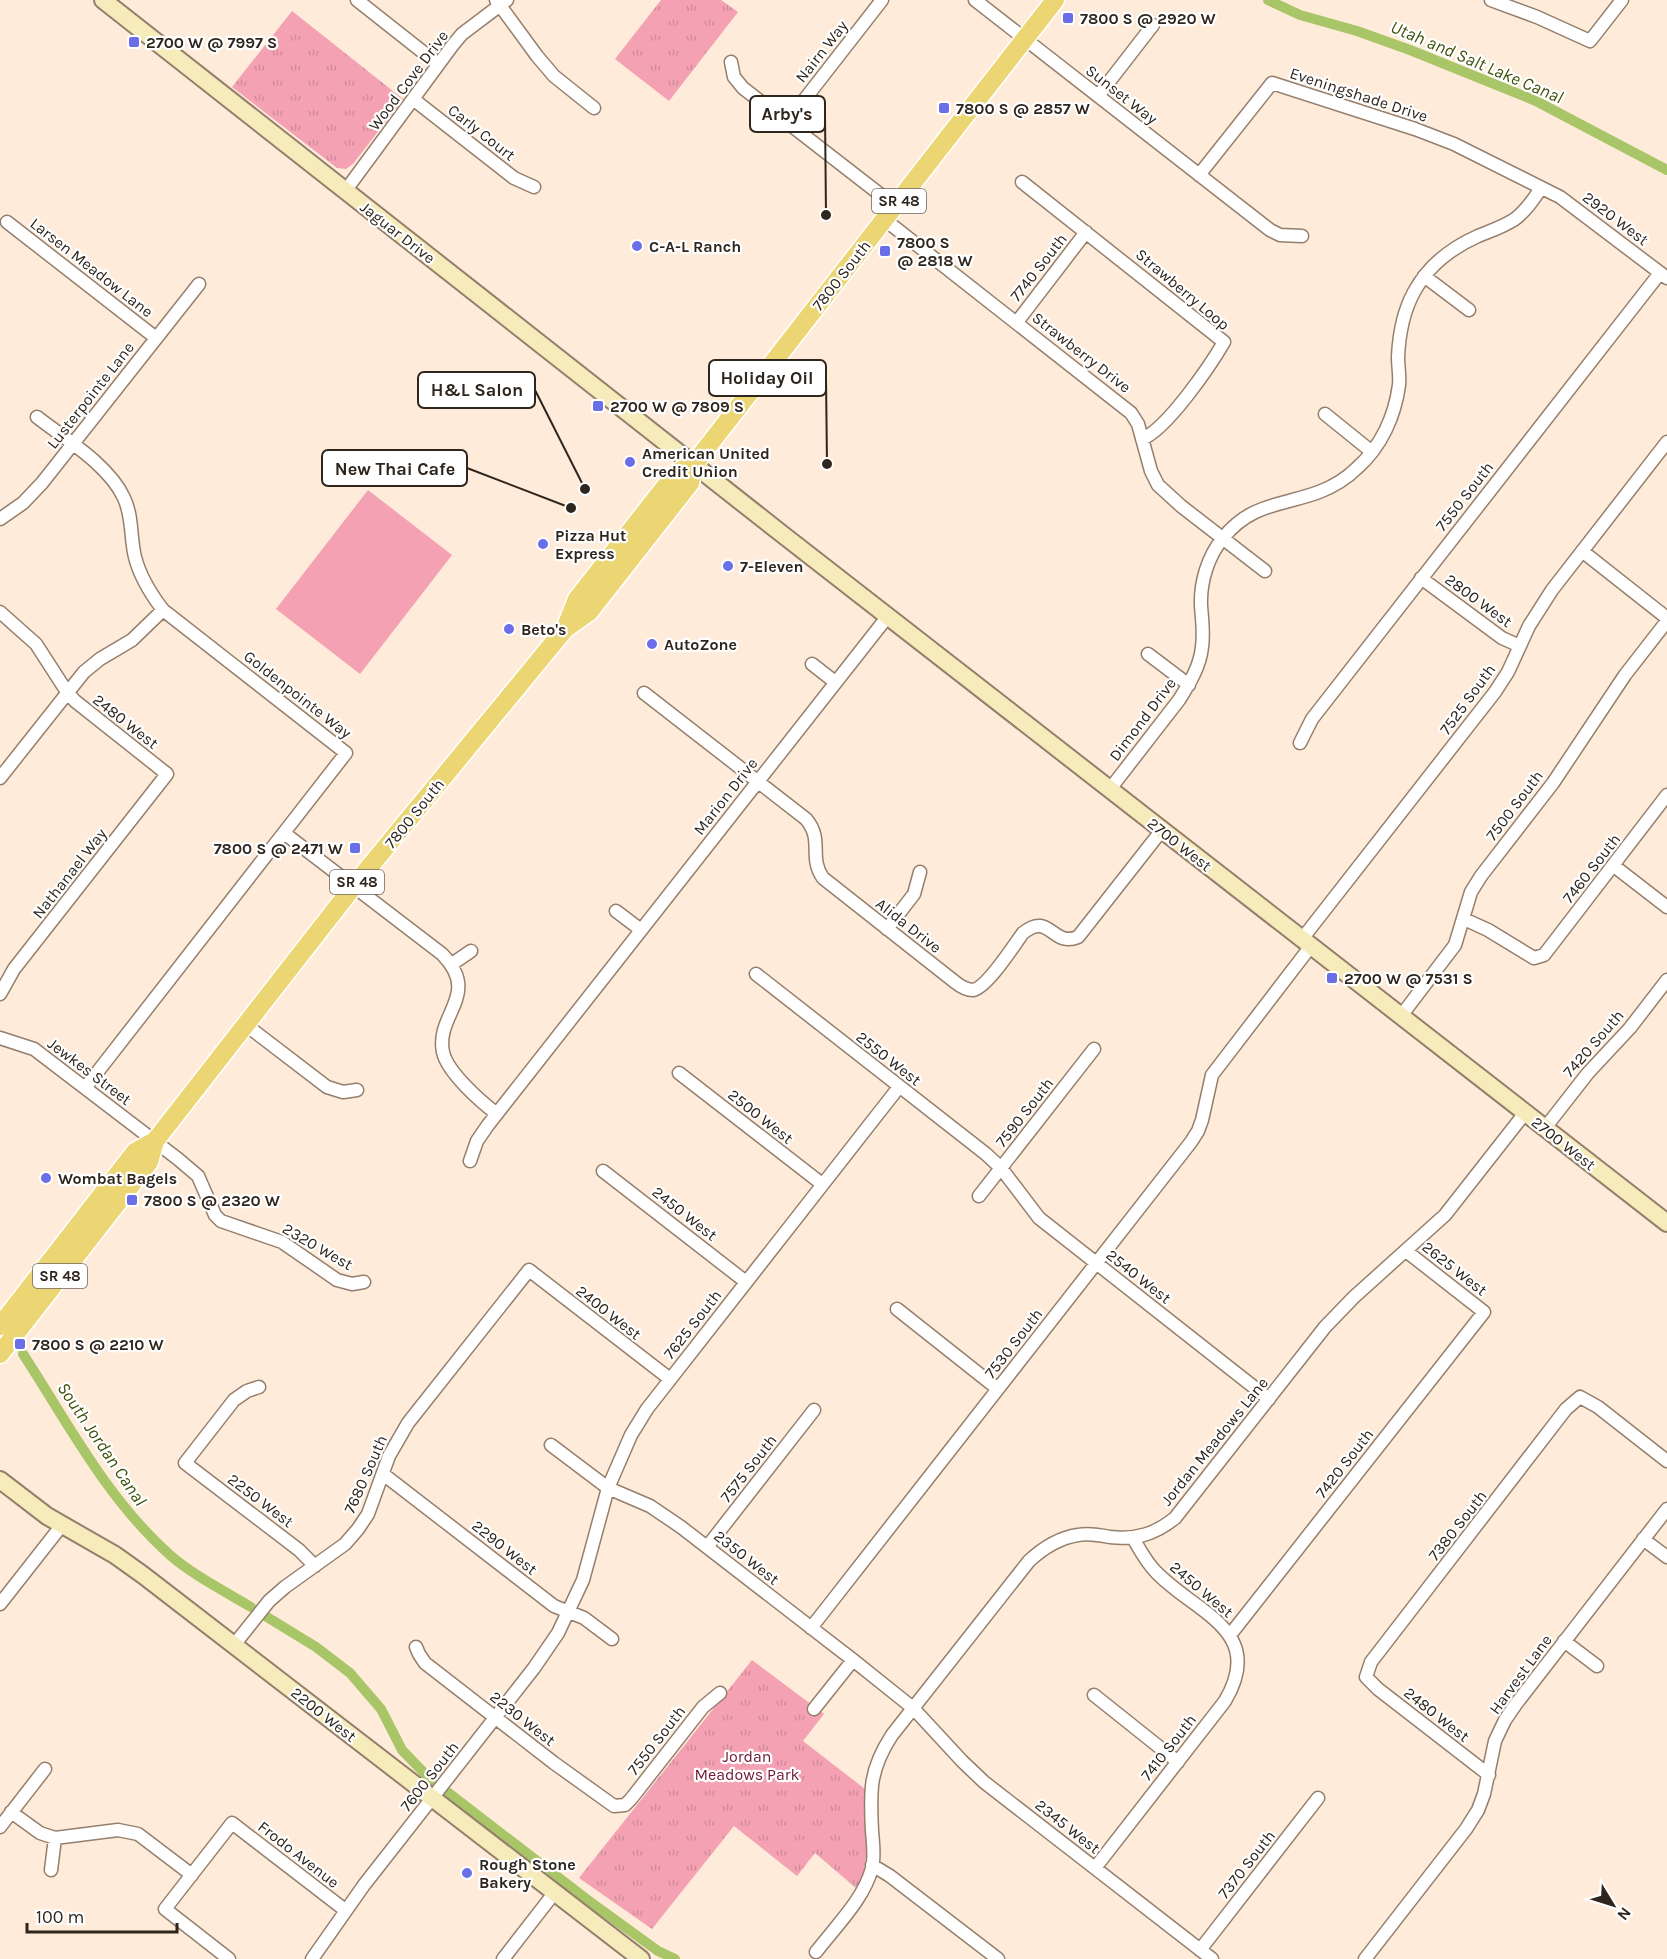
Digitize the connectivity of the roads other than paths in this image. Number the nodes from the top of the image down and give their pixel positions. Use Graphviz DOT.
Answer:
graph roads {
  1 [pos="103,0"];
  2 [pos="357,0"];
  3 [pos="882,0"];
  4 [pos="975,0"];
  5 [pos="1055,0"];
  6 [pos="1491,0"];
  7 [pos="1622,0"];
  8 [pos="501,2"];
  9 [pos="1153,25"];
  10 [pos="1025,38"];
  11 [pos="731,62"];
  12 [pos="438,64"];
  13 [pos="1098,96"];
  14 [pos="413,99"];
  15 [pos="594,108"];
  16 [pos="787,122"];
  17 [pos="1199,175"];
  18 [pos="1022,182"];
  19 [pos="534,187"];
  20 [pos="1541,188"];
  21 [pos="346,190"];
  22 [pos="890,212"];
  23 [pos="7,222"];
  24 [pos="1086,232"];
  25 [pos="1302,236"];
  26 [pos="1664,275"];
  27 [pos="1424,276"];
  28 [pos="199,284"];
  29 [pos="1469,310"];
  30 [pos="1017,322"];
  31 [pos="156,338"];
  32 [pos="1325,414"];
  33 [pos="37,417"];
  34 [pos="1142,439"];
  35 [pos="1667,442"];
  36 [pos="72,444"];
  37 [pos="1372,452"];
  38 [pos="694,464"];
  39 [pos="0,519"];
  40 [pos="1222,538"];
  41 [pos="1582,551"];
  42 [pos="1265,571"];
  43 [pos="1421,578"];
  44 [pos="163,610"];
  45 [pos="0,612"];
  46 [pos="888,615"];
  47 [pos="1667,619"];
  48 [pos="1520,646"];
  49 [pos="1148,654"];
  50 [pos="812,664"];
  51 [pos="835,682"];
  52 [pos="1189,685"];
  53 [pos="67,692"];
  54 [pos="644,693"];
  55 [pos="1300,744"];
  56 [pos="167,774"];
  57 [pos="0,778"];
  58 [pos="759,780"];
  59 [pos="1110,789"];
  60 [pos="1667,795"];
  61 [pos="1162,830"];
  62 [pos="284,833"];
  63 [pos="1614,866"];
  64 [pos="920,872"];
  65 [pos="353,887"];
  66 [pos="1667,907"];
  67 [pos="616,911"];
  68 [pos="1464,919"];
  69 [pos="887,929"];
  70 [pos="641,930"];
  71 [pos="1307,943"];
  72 [pos="471,951"];
  73 [pos="452,964"];
  74 [pos="756,974"];
  75 [pos="1667,980"];
  76 [pos="0,994"];
  77 [pos="1401,1016"];
  78 [pos="246,1024"];
  79 [pos="0,1038"];
  80 [pos="1094,1049"];
  81 [pos="1217,1067"];
  82 [pos="679,1073"];
  83 [pos="899,1086"];
  84 [pos="85,1088"];
  85 [pos="357,1090"];
  86 [pos="1525,1113"];
  87 [pos="497,1114"];
  88 [pos="1545,1128"];
  89 [pos="155,1141"];
  90 [pos="470,1161"];
  91 [pos="1001,1168"];
  92 [pos="603,1171"];
  93 [pos="822,1185"];
  94 [pos="979,1196"];
  95 [pos="1667,1223"];
  96 [pos="1406,1251"];
  97 [pos="1096,1264"];
  98 [pos="529,1269"];
  99 [pos="363,1282"];
  100 [pos="746,1282"];
  101 [pos="897,1309"];
  102 [pos="1484,1311"];
  103 [pos="0,1326"];
  104 [pos="0,1354"];
  105 [pos="670,1379"];
  106 [pos="260,1387"];
  107 [pos="998,1389"];
  108 [pos="1269,1399"];
  109 [pos="814,1410"];
  110 [pos="551,1445"];
  111 [pos="1667,1461"];
  112 [pos="383,1474"];
  113 [pos="0,1480"];
  114 [pos="608,1488"];
  115 [pos="1667,1509"];
  116 [pos="62,1525"];
  117 [pos="1133,1538"];
  118 [pos="1643,1539"];
  119 [pos="707,1547"];
  120 [pos="1667,1557"];
  121 [pos="315,1566"];
  122 [pos="0,1604"];
  123 [pos="569,1612"];
  124 [pos="812,1628"];
  125 [pos="1230,1635"];
  126 [pos="612,1639"];
  127 [pos="1564,1641"];
  128 [pos="234,1645"];
  129 [pos="416,1647"];
  130 [pos="853,1660"];
  131 [pos="1597,1666"];
  132 [pos="1366,1677"];
  133 [pos="720,1694"];
  134 [pos="1094,1695"];
  135 [pos="913,1708"];
  136 [pos="814,1709"];
  137 [pos="496,1718"];
  138 [pos="1178,1762"];
  139 [pos="45,1769"];
  140 [pos="1489,1774"];
  141 [pos="438,1790"];
  142 [pos="1318,1798"];
  143 [pos="618,1806"];
  144 [pos="11,1812"];
  145 [pos="0,1827"];
  146 [pos="55,1838"];
  147 [pos="872,1865"];
  148 [pos="1095,1868"];
  149 [pos="51,1870"];
  150 [pos="192,1875"];
  151 [pos="555,1892"];
  152 [pos="345,1910"];
  153 [pos="1200,1950"];
  154 [pos="816,1952"];
  155 [pos="229,1959"];
  156 [pos="312,1959"];
  157 [pos="503,1959"];
  158 [pos="641,1959"];
  159 [pos="998,1959"];
  160 [pos="1212,1959"];
  161 [pos="1365,1959"];
  1 -- 21 [label="main road, Jaguar Drive"];
  2 -- 12 [label="street"];
  3 -- 16 [label="street, Nairn Way"];
  4 -- 10 [label="street, Sunset Way"];
  5 -- 10 [label="main road, 7800 South / SR 48"];
  6 -- 7 [label="street"];
  8 -- 12 [label="street, Wood Cove Drive"];
  8 -- 15 [label="street"];
  9 -- 13 [label="street"];
  10 -- 13 [label="street, Sunset Way"];
  10 -- 22 [label="main road, 7800 South / SR 48"];
  11 -- 16 [label="street, Strawberry Drive"];
  12 -- 14 [label="street, Wood Cove Drive"];
  13 -- 17 [label="street, Sunset Way"];
  14 -- 19 [label="street, Carly Court"];
  14 -- 21 [label="street, Wood Cove Drive"];
  16 -- 22 [label="street, Strawberry Drive"];
  17 -- 20 [label="street, Eveningshade Drive"];
  17 -- 25 [label="street, Sunset Way"];
  18 -- 24 [label="street, Strawberry Loop"];
  20 -- 26 [label="street, 2920 West"];
  20 -- 27 [label="street, Dimond Drive"];
  21 -- 38 [label="main road, Jaguar Drive"];
  22 -- 30 [label="street, Strawberry Drive"];
  22 -- 38 [label="main road, 7800 South / SR 48"];
  23 -- 31 [label="street, Larsen Meadow Lane"];
  24 -- 30 [label="street, 7740 South"];
  24 -- 34 [label="street, Strawberry Loop"];
  26 -- 43 [label="street, 7550 South"];
  27 -- 29 [label="street"];
  27 -- 37 [label="street, Dimond Drive"];
  28 -- 31 [label="street, Lusterpointe Lane"];
  30 -- 34 [label="street, Strawberry Drive"];
  31 -- 36 [label="street, Lusterpointe Lane"];
  32 -- 37 [label="street"];
  33 -- 36 [label="street, Goldenpointe Way"];
  34 -- 40 [label="street, Strawberry Drive"];
  35 -- 41 [label="street, 7525 South"];
  36 -- 39 [label="street, Lusterpointe Lane"];
  36 -- 44 [label="street, Goldenpointe Way"];
  37 -- 40 [label="street, Dimond Drive"];
  38 -- 46 [label="main road, 2700 West"];
  38 -- 65 [label="main road, 7800 South / SR 48"];
  40 -- 42 [label="street, Strawberry Drive"];
  40 -- 52 [label="street, Dimond Drive"];
  41 -- 47 [label="street"];
  41 -- 48 [label="street, 7525 South"];
  43 -- 48 [label="street, 2800 West"];
  43 -- 55 [label="street, 7550 South"];
  44 -- 53 [label="street"];
  44 -- 62 [label="street, Goldenpointe Way"];
  45 -- 53 [label="street"];
  46 -- 51 [label="street, Marion Drive"];
  46 -- 59 [label="main road, 2700 West"];
  47 -- 68 [label="street, 7500 South"];
  48 -- 71 [label="street, 7525 South"];
  49 -- 52 [label="street"];
  50 -- 51 [label="street"];
  51 -- 58 [label="street, Marion Drive"];
  52 -- 59 [label="street, Dimond Drive"];
  53 -- 56 [label="street, 2480 West"];
  53 -- 57 [label="street"];
  54 -- 58 [label="street, Alida Drive"];
  56 -- 76 [label="street, Nathanael Way"];
  58 -- 69 [label="street, Alida Drive"];
  58 -- 70 [label="street, Marion Drive"];
  59 -- 61 [label="main road, 2700 West"];
  60 -- 63 [label="street, 7460 South"];
  61 -- 69 [label="street, Alida Drive"];
  61 -- 71 [label="main road, 2700 West"];
  62 -- 65 [label="street"];
  62 -- 84 [label="street, Goldenpointe Way"];
  63 -- 66 [label="street"];
  63 -- 68 [label="street, 7460 South"];
  64 -- 69 [label="street"];
  65 -- 73 [label="street"];
  65 -- 78 [label="main road, 7800 South / SR 48"];
  67 -- 70 [label="street"];
  68 -- 77 [label="street, 7500 South"];
  70 -- 87 [label="street, Marion Drive"];
  71 -- 77 [label="main road, 2700 West"];
  71 -- 81 [label="street, 7525 South"];
  72 -- 73 [label="street"];
  73 -- 87 [label="street"];
  74 -- 83 [label="street, 2550 West"];
  75 -- 88 [label="street, 7420 South"];
  77 -- 86 [label="main road, 2700 West"];
  78 -- 85 [label="street"];
  78 -- 89 [label="main road, 7800 South / SR 48"];
  79 -- 84 [label="street, Jewkes Street"];
  80 -- 91 [label="street, 7590 South"];
  81 -- 97 [label="street, 7530 South"];
  82 -- 93 [label="street, 2500 West"];
  83 -- 91 [label="street, 2550 West"];
  83 -- 93 [label="street, 7625 South"];
  84 -- 89 [label="street, Jewkes Street"];
  86 -- 88 [label="main road, 2700 West"];
  86 -- 96 [label="street, Jordan Meadows Lane"];
  87 -- 90 [label="street, Marion Drive"];
  88 -- 95 [label="main road, 2700 West"];
  89 -- 99 [label="street, 2320 West"];
  89 -- 103 [label="main road, 7800 South / SR 48"];
  89 -- 104 [label="main road, 7800 South / SR 48"];
  91 -- 94 [label="street, 7590 South"];
  91 -- 97 [label="street, 2540 West"];
  92 -- 100 [label="street, 2450 West"];
  93 -- 100 [label="street, 7625 South"];
  96 -- 102 [label="street, 2625 West"];
  96 -- 108 [label="street, Jordan Meadows Lane"];
  97 -- 107 [label="street, 7530 South"];
  97 -- 108 [label="street, 2540 West"];
  98 -- 105 [label="street, 2400 West"];
  98 -- 112 [label="street, 7680 South"];
  100 -- 105 [label="street, 7625 South"];
  101 -- 107 [label="street"];
  102 -- 125 [label="street, 7420 South"];
  105 -- 114 [label="street, 7625 South"];
  106 -- 121 [label="street, 2250 West"];
  107 -- 124 [label="street, 7530 South"];
  108 -- 117 [label="street, Jordan Meadows Lane"];
  109 -- 119 [label="street, 7575 South"];
  110 -- 114 [label="street, 2350 West"];
  111 -- 132 [label="street, 7380 South"];
  112 -- 121 [label="street, 7680 South"];
  112 -- 123 [label="street, 2290 West"];
  113 -- 116 [label="main road, 2200 West"];
  114 -- 119 [label="street, 2350 West"];
  114 -- 123 [label="street, 7625 South"];
  115 -- 118 [label="street, Harvest Lane"];
  116 -- 122 [label="street"];
  116 -- 128 [label="main road, 2200 West"];
  117 -- 125 [label="street, 2450 West"];
  117 -- 135 [label="street, Jordan Meadows Lane"];
  118 -- 120 [label="street"];
  118 -- 127 [label="street, Harvest Lane"];
  119 -- 124 [label="street, 2350 West"];
  121 -- 128 [label="street, 7680 South"];
  123 -- 126 [label="street, 2290 West"];
  123 -- 137 [label="street, 7600 South"];
  124 -- 130 [label="street, 2350 West"];
  125 -- 138 [label="street, 7410 South"];
  127 -- 131 [label="street"];
  127 -- 140 [label="street, Harvest Lane"];
  128 -- 141 [label="main road, 2200 West"];
  129 -- 137 [label="street, 2230 West"];
  130 -- 135 [label="street, 2350 West"];
  130 -- 136 [label="street"];
  132 -- 140 [label="street, 2480 West"];
  133 -- 143 [label="street, 7550 South"];
  134 -- 138 [label="street"];
  135 -- 147 [label="street, Jordan Meadows Lane"];
  135 -- 148 [label="street, 2345 West"];
  137 -- 141 [label="street, 7600 South"];
  137 -- 143 [label="street, 2230 West"];
  138 -- 148 [label="street, 7410 South"];
  139 -- 144 [label="street"];
  140 -- 161 [label="street, Harvest Lane"];
  141 -- 151 [label="main road, 2200 West"];
  141 -- 152 [label="street, 7600 South"];
  142 -- 153 [label="street, 7370 South"];
  144 -- 145 [label="street"];
  144 -- 146 [label="street"];
  146 -- 149 [label="street"];
  146 -- 150 [label="street"];
  147 -- 154 [label="street, Jordan Meadows Lane"];
  147 -- 159 [label="street"];
  148 -- 153 [label="street, 2345 West"];
  150 -- 152 [label="street, Frodo Avenue"];
  150 -- 155 [label="street"];
  151 -- 157 [label="street"];
  151 -- 158 [label="main road, 2200 West"];
  152 -- 156 [label="street, 7600 South"];
  153 -- 160 [label="street, 2345 West"];
}
